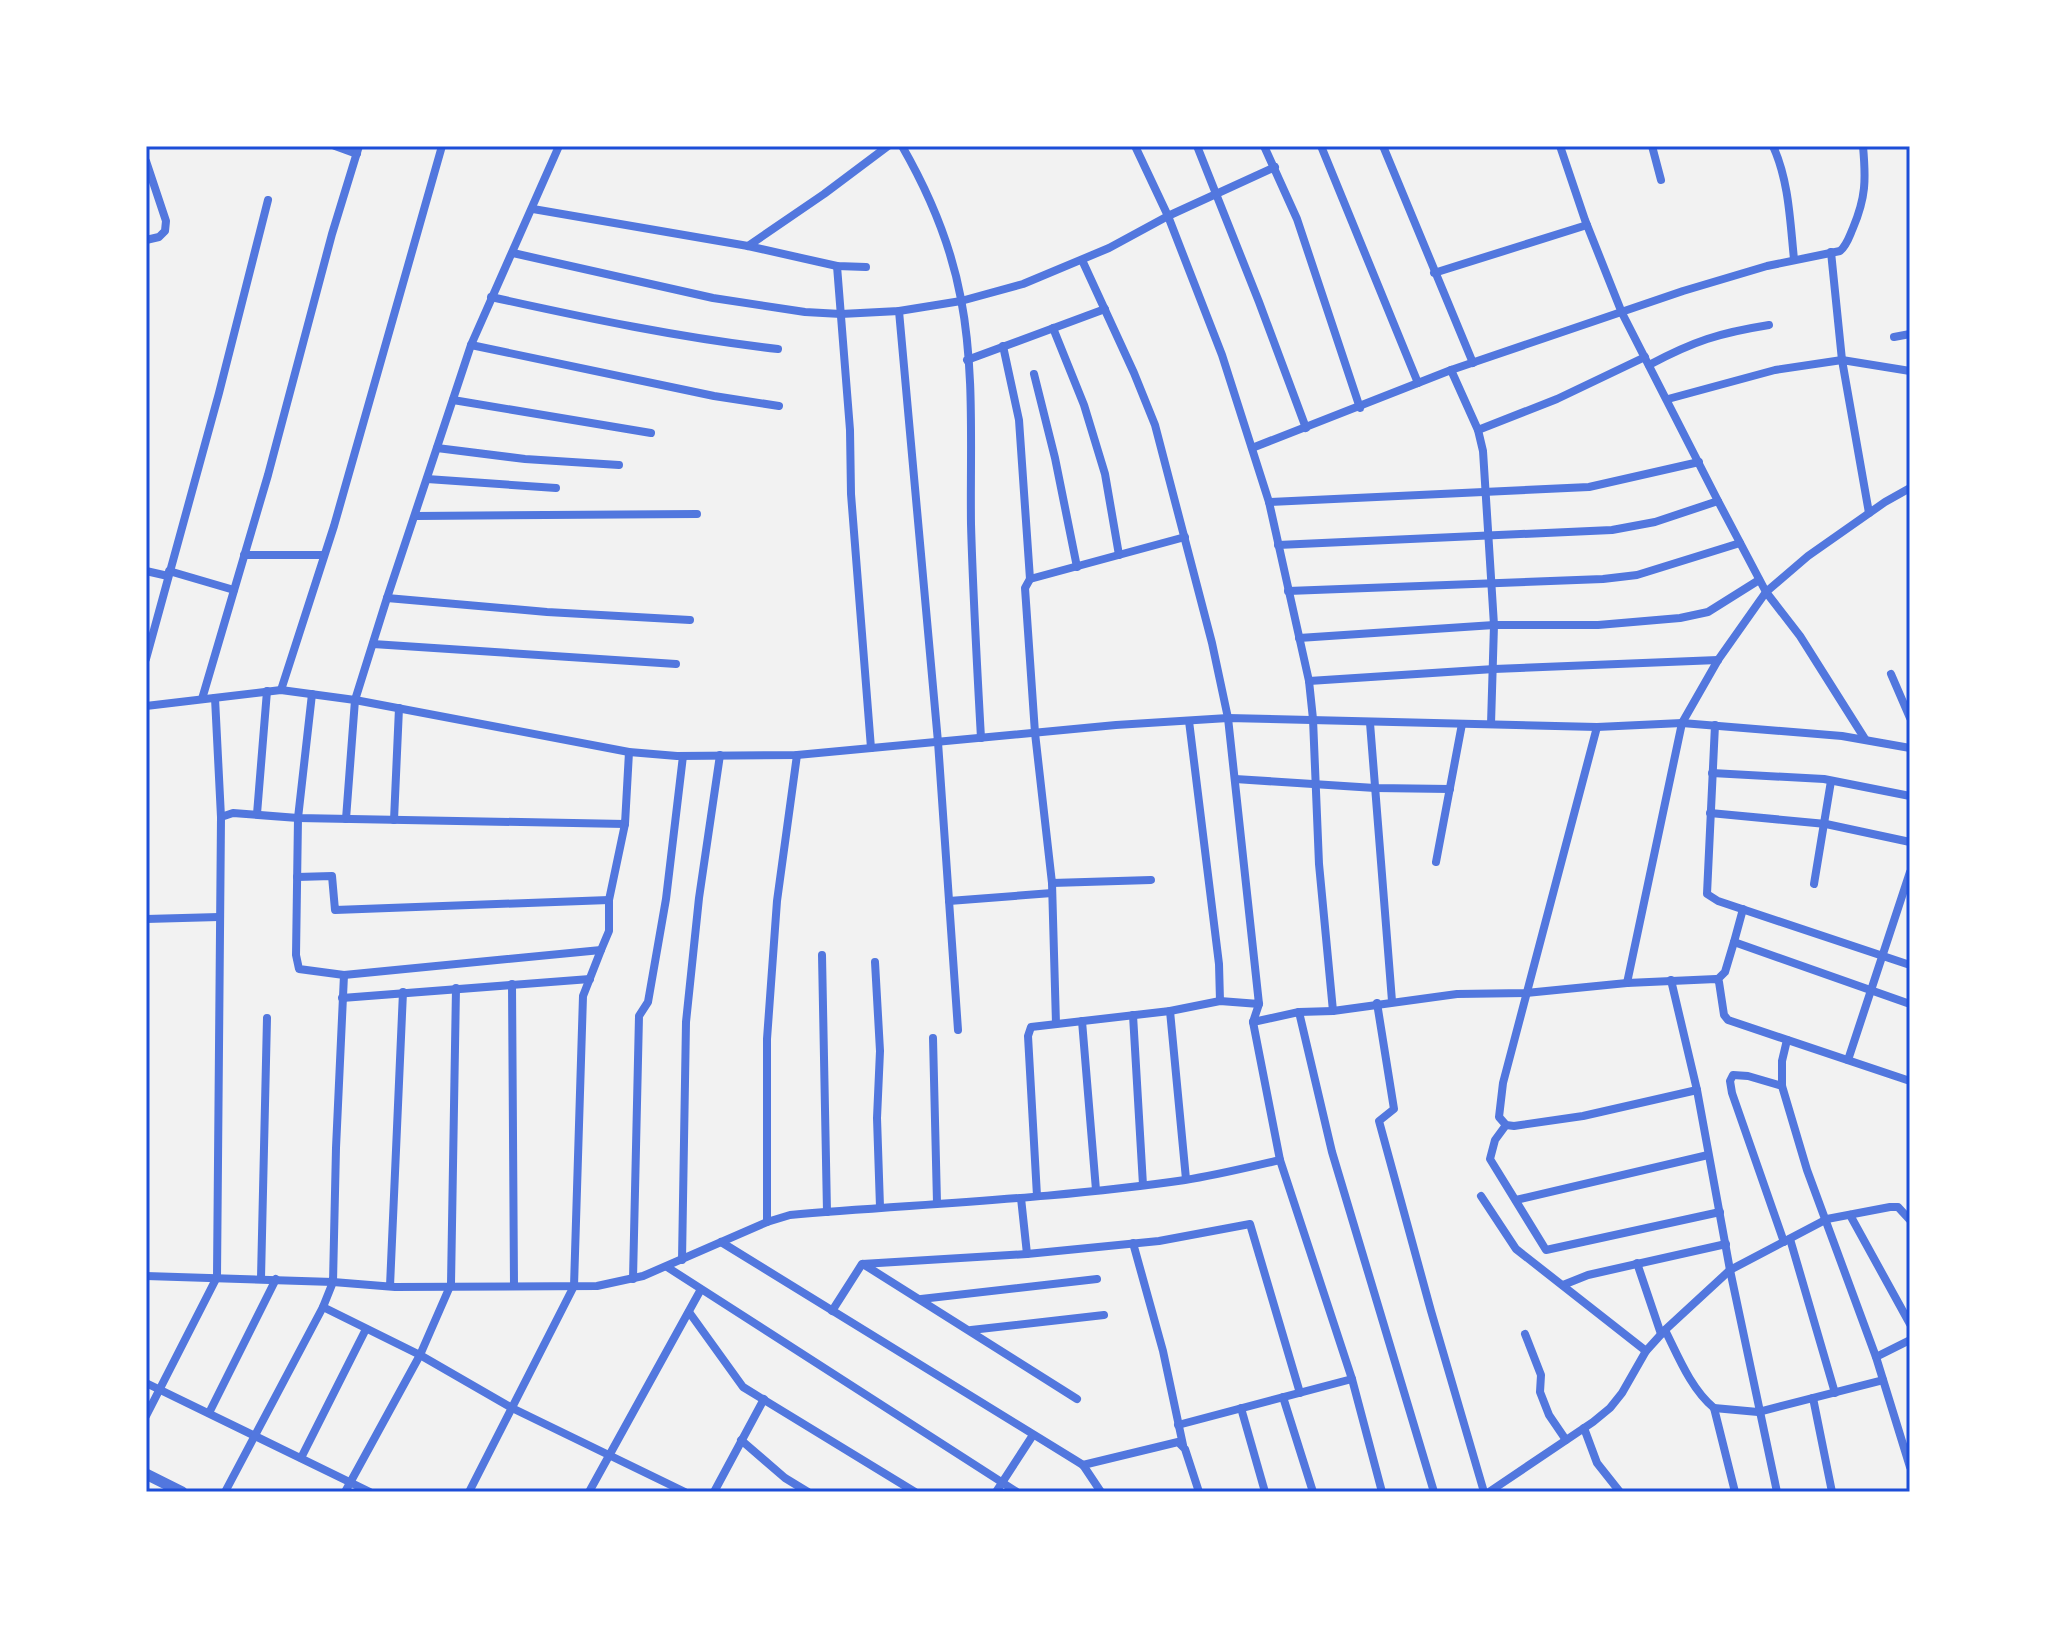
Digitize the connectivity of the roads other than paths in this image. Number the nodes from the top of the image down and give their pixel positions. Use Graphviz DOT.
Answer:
graph roads {
  1 [pos="335,146"];
  2 [pos="442,146"];
  3 [pos="548,146"];
  4 [pos="888,146"];
  5 [pos="902,146"];
  6 [pos="1135,146"];
  7 [pos="1197,146"];
  8 [pos="1264,146"];
  9 [pos="1321,146"];
  10 [pos="1383,146"];
  11 [pos="1560,146"];
  12 [pos="1652,146"];
  13 [pos="1773,146"];
  14 [pos="1863,146"];
  15 [pos="558,148"];
  16 [pos="358,150"];
  17 [pos="146,161"];
  18 [pos="1275,167"];
  19 [pos="1661,180"];
  20 [pos="1215,195"];
  21 [pos="268,200"];
  22 [pos="533,209"];
  23 [pos="1168,216"];
  24 [pos="1587,225"];
  25 [pos="146,240"];
  26 [pos="748,246"];
  27 [pos="1831,252"];
  28 [pos="513,253"];
  29 [pos="1794,259"];
  30 [pos="1082,260"];
  31 [pos="837,266"];
  32 [pos="866,267"];
  33 [pos="1434,273"];
  34 [pos="491,297"];
  35 [pos="961,301"];
  36 [pos="1105,309"];
  37 [pos="899,311"];
  38 [pos="1622,313"];
  39 [pos="841,314"];
  40 [pos="1769,325"];
  41 [pos="1053,328"];
  42 [pos="1910,334"];
  43 [pos="1894,337"];
  44 [pos="471,345"];
  45 [pos="1003,346"];
  46 [pos="778,349"];
  47 [pos="967,360"];
  48 [pos="1842,360"];
  49 [pos="1647,361"];
  50 [pos="1473,363"];
  51 [pos="1451,370"];
  52 [pos="1910,371"];
  53 [pos="1034,374"];
  54 [pos="1418,383"];
  55 [pos="1668,399"];
  56 [pos="453,400"];
  57 [pos="779,406"];
  58 [pos="1360,408"];
  59 [pos="1306,428"];
  60 [pos="1478,430"];
  61 [pos="651,433"];
  62 [pos="437,448"];
  63 [pos="1252,448"];
  64 [pos="1699,462"];
  65 [pos="619,465"];
  66 [pos="427,479"];
  67 [pos="556,488"];
  68 [pos="1910,488"];
  69 [pos="1485,493"];
  70 [pos="1718,501"];
  71 [pos="1269,502"];
  72 [pos="1869,513"];
  73 [pos="697,514"];
  74 [pos="416,516"];
  75 [pos="1185,537"];
  76 [pos="1486,537"];
  77 [pos="1740,543"];
  78 [pos="1278,545"];
  79 [pos="244,555"];
  80 [pos="324,555"];
  81 [pos="1119,555"];
  82 [pos="1077,567"];
  83 [pos="146,571"];
  84 [pos="168,573"];
  85 [pos="1030,579"];
  86 [pos="1759,580"];
  87 [pos="1491,582"];
  88 [pos="234,590"];
  89 [pos="1288,591"];
  90 [pos="1766,592"];
  91 [pos="387,598"];
  92 [pos="690,620"];
  93 [pos="1494,625"];
  94 [pos="1299,638"];
  95 [pos="373,644"];
  96 [pos="146,659"];
  97 [pos="1718,660"];
  98 [pos="676,664"];
  99 [pos="1494,669"];
  100 [pos="1891,674"];
  101 [pos="1309,681"];
  102 [pos="281,690"];
  103 [pos="267,691"];
  104 [pos="312,694"];
  105 [pos="215,698"];
  106 [pos="202,699"];
  107 [pos="355,700"];
  108 [pos="146,706"];
  109 [pos="399,708"];
  110 [pos="1228,718"];
  111 [pos="1910,718"];
  112 [pos="1313,719"];
  113 [pos="1189,721"];
  114 [pos="1370,723"];
  115 [pos="1682,723"];
  116 [pos="1462,724"];
  117 [pos="1491,724"];
  118 [pos="1715,725"];
  119 [pos="1597,727"];
  120 [pos="1035,733"];
  121 [pos="981,738"];
  122 [pos="1865,739"];
  123 [pos="938,742"];
  124 [pos="871,748"];
  125 [pos="1910,748"];
  126 [pos="629,752"];
  127 [pos="720,755"];
  128 [pos="797,755"];
  129 [pos="683,756"];
  130 [pos="1712,773"];
  131 [pos="1235,779"];
  132 [pos="1831,781"];
  133 [pos="1317,784"];
  134 [pos="1375,788"];
  135 [pos="1450,789"];
  136 [pos="1910,796"];
  137 [pos="1710,813"];
  138 [pos="257,814"];
  139 [pos="221,817"];
  140 [pos="298,818"];
  141 [pos="346,819"];
  142 [pos="394,820"];
  143 [pos="625,824"];
  144 [pos="1826,824"];
  145 [pos="1910,842"];
  146 [pos="1436,862"];
  147 [pos="1910,872"];
  148 [pos="297,877"];
  149 [pos="1151,880"];
  150 [pos="1814,884"];
  151 [pos="1052,888"];
  152 [pos="609,900"];
  153 [pos="949,901"];
  154 [pos="1743,909"];
  155 [pos="219,917"];
  156 [pos="146,919"];
  157 [pos="1734,942"];
  158 [pos="601,950"];
  159 [pos="1883,954"];
  160 [pos="822,955"];
  161 [pos="875,962"];
  162 [pos="1910,965"];
  163 [pos="344,975"];
  164 [pos="590,979"];
  165 [pos="1718,979"];
  166 [pos="1671,980"];
  167 [pos="1627,983"];
  168 [pos="512,984"];
  169 [pos="456,988"];
  170 [pos="1872,989"];
  171 [pos="403,992"];
  172 [pos="1526,993"];
  173 [pos="342,998"];
  174 [pos="1220,1001"];
  175 [pos="1392,1001"];
  176 [pos="1377,1003"];
  177 [pos="1259,1004"];
  178 [pos="1910,1004"];
  179 [pos="1170,1011"];
  180 [pos="1333,1011"];
  181 [pos="1299,1012"];
  182 [pos="1133,1015"];
  183 [pos="267,1018"];
  184 [pos="1082,1021"];
  185 [pos="1253,1022"];
  186 [pos="1056,1024"];
  187 [pos="958,1030"];
  188 [pos="933,1038"];
  189 [pos="1787,1040"];
  190 [pos="1848,1060"];
  191 [pos="1910,1081"];
  192 [pos="1782,1086"];
  193 [pos="1697,1090"];
  194 [pos="1506,1125"];
  195 [pos="1708,1155"];
  196 [pos="1280,1160"];
  197 [pos="1186,1179"];
  198 [pos="1143,1185"];
  199 [pos="1096,1190"];
  200 [pos="1037,1196"];
  201 [pos="1481,1196"];
  202 [pos="1021,1198"];
  203 [pos="1516,1200"];
  204 [pos="937,1203"];
  205 [pos="880,1207"];
  206 [pos="827,1212"];
  207 [pos="1720,1212"];
  208 [pos="1850,1215"];
  209 [pos="1827,1219"];
  210 [pos="1910,1220"];
  211 [pos="767,1222"];
  212 [pos="1787,1240"];
  213 [pos="721,1242"];
  214 [pos="1133,1243"];
  215 [pos="1726,1244"];
  216 [pos="1027,1254"];
  217 [pos="682,1260"];
  218 [pos="1637,1263"];
  219 [pos="862,1264"];
  220 [pos="667,1267"];
  221 [pos="1730,1270"];
  222 [pos="146,1276"];
  223 [pos="217,1277"];
  224 [pos="261,1278"];
  225 [pos="276,1279"];
  226 [pos="633,1279"];
  227 [pos="1097,1279"];
  228 [pos="333,1282"];
  229 [pos="451,1284"];
  230 [pos="514,1285"];
  231 [pos="1563,1285"];
  232 [pos="390,1286"];
  233 [pos="574,1286"];
  234 [pos="700,1291"];
  235 [pos="920,1299"];
  236 [pos="323,1307"];
  237 [pos="832,1311"];
  238 [pos="689,1312"];
  239 [pos="1104,1315"];
  240 [pos="1910,1324"];
  241 [pos="366,1329"];
  242 [pos="970,1330"];
  243 [pos="1663,1332"];
  244 [pos="1525,1334"];
  245 [pos="1910,1340"];
  246 [pos="1646,1351"];
  247 [pos="420,1355"];
  248 [pos="1876,1357"];
  249 [pos="1352,1379"];
  250 [pos="1883,1380"];
  251 [pos="146,1383"];
  252 [pos="159,1390"];
  253 [pos="1300,1393"];
  254 [pos="1835,1393"];
  255 [pos="1283,1397"];
  256 [pos="1813,1398"];
  257 [pos="764,1399"];
  258 [pos="1077,1399"];
  259 [pos="512,1408"];
  260 [pos="1241,1408"];
  261 [pos="1714,1408"];
  262 [pos="1758,1412"];
  263 [pos="209,1413"];
  264 [pos="146,1416"];
  265 [pos="1178,1425"];
  266 [pos="1584,1428"];
  267 [pos="255,1435"];
  268 [pos="1033,1435"];
  269 [pos="741,1440"];
  270 [pos="1566,1440"];
  271 [pos="1183,1445"];
  272 [pos="1908,1449"];
  273 [pos="609,1455"];
  274 [pos="301,1458"];
  275 [pos="1083,1465"];
  276 [pos="1910,1467"];
  277 [pos="147,1479"];
  278 [pos="350,1482"];
  279 [pos="1002,1482"];
  280 [pos="182,1492"];
  281 [pos="225,1492"];
  282 [pos="345,1492"];
  283 [pos="370,1492"];
  284 [pos="469,1492"];
  285 [pos="589,1492"];
  286 [pos="685,1492"];
  287 [pos="714,1492"];
  288 [pos="808,1492"];
  289 [pos="915,1492"];
  290 [pos="996,1492"];
  291 [pos="1017,1492"];
  292 [pos="1101,1492"];
  293 [pos="1199,1492"];
  294 [pos="1265,1492"];
  295 [pos="1313,1492"];
  296 [pos="1382,1492"];
  297 [pos="1434,1492"];
  298 [pos="1487,1492"];
  299 [pos="1620,1492"];
  300 [pos="1735,1492"];
  301 [pos="1777,1492"];
  302 [pos="1832,1492"];
  1 -- 16 [label="street"];
  2 -- 80 [label="street"];
  3 -- 15 [label="street"];
  4 -- 26 [label="street"];
  5 -- 35 [label="street"];
  6 -- 23 [label="street"];
  7 -- 20 [label="street"];
  8 -- 18 [label="street"];
  9 -- 54 [label="street"];
  10 -- 33 [label="street"];
  11 -- 24 [label="street"];
  12 -- 19 [label="street"];
  13 -- 29 [label="street"];
  14 -- 27 [label="street"];
  15 -- 22 [label="street"];
  16 -- 79 [label="street"];
  17 -- 25 [label="street"];
  18 -- 20 [label="street"];
  18 -- 58 [label="street"];
  20 -- 23 [label="street"];
  20 -- 59 [label="street"];
  21 -- 84 [label="street"];
  22 -- 26 [label="street"];
  22 -- 28 [label="street"];
  23 -- 30 [label="street"];
  23 -- 63 [label="street"];
  24 -- 33 [label="street"];
  24 -- 38 [label="street"];
  26 -- 31 [label="street"];
  27 -- 29 [label="street"];
  27 -- 48 [label="street"];
  28 -- 34 [label="street"];
  28 -- 39 [label="street"];
  29 -- 38 [label="street"];
  30 -- 35 [label="street"];
  30 -- 36 [label="street"];
  31 -- 32 [label="street"];
  31 -- 39 [label="street"];
  33 -- 50 [label="street"];
  34 -- 44 [label="street"];
  34 -- 46 [label="street"];
  35 -- 37 [label="street"];
  35 -- 47 [label="street"];
  36 -- 41 [label="street"];
  36 -- 75 [label="street"];
  37 -- 39 [label="street"];
  37 -- 123 [label="street"];
  38 -- 49 [label="street"];
  38 -- 50 [label="street"];
  39 -- 124 [label="street"];
  40 -- 49 [label="street"];
  41 -- 45 [label="street"];
  41 -- 81 [label="street"];
  42 -- 43 [label="street"];
  44 -- 56 [label="street"];
  44 -- 57 [label="street"];
  45 -- 47 [label="street"];
  45 -- 85 [label="street"];
  47 -- 121 [label="street"];
  48 -- 52 [label="street"];
  48 -- 55 [label="street"];
  48 -- 72 [label="street"];
  49 -- 55 [label="street"];
  49 -- 60 [label="street"];
  50 -- 51 [label="street"];
  51 -- 54 [label="street"];
  51 -- 60 [label="street"];
  53 -- 82 [label="street"];
  54 -- 58 [label="street"];
  55 -- 64 [label="street"];
  56 -- 61 [label="street"];
  56 -- 62 [label="street"];
  58 -- 59 [label="street"];
  59 -- 63 [label="street"];
  60 -- 69 [label="street"];
  62 -- 65 [label="street"];
  62 -- 66 [label="street"];
  63 -- 71 [label="street"];
  64 -- 69 [label="street"];
  64 -- 70 [label="street"];
  66 -- 67 [label="street"];
  66 -- 74 [label="street"];
  68 -- 72 [label="street"];
  69 -- 71 [label="street"];
  69 -- 76 [label="street"];
  70 -- 76 [label="street"];
  70 -- 77 [label="street"];
  71 -- 78 [label="street"];
  72 -- 90 [label="street"];
  73 -- 74 [label="street"];
  74 -- 91 [label="street"];
  75 -- 81 [label="street"];
  75 -- 110 [label="street"];
  76 -- 78 [label="street"];
  76 -- 87 [label="street"];
  77 -- 86 [label="street"];
  77 -- 87 [label="street"];
  78 -- 89 [label="street"];
  79 -- 80 [label="street"];
  79 -- 88 [label="street"];
  80 -- 102 [label="street"];
  81 -- 82 [label="street"];
  82 -- 85 [label="street"];
  83 -- 84 [label="street"];
  84 -- 88 [label="street"];
  84 -- 96 [label="street"];
  85 -- 120 [label="street"];
  86 -- 90 [label="street"];
  86 -- 93 [label="street"];
  87 -- 89 [label="street"];
  87 -- 93 [label="street"];
  88 -- 106 [label="street"];
  89 -- 94 [label="street"];
  90 -- 97 [label="street"];
  90 -- 122 [label="street"];
  91 -- 92 [label="street"];
  91 -- 95 [label="street"];
  93 -- 94 [label="street"];
  93 -- 99 [label="street"];
  94 -- 101 [label="street"];
  95 -- 98 [label="street"];
  95 -- 107 [label="street"];
  97 -- 99 [label="street"];
  97 -- 115 [label="street"];
  99 -- 101 [label="street"];
  99 -- 117 [label="street"];
  100 -- 111 [label="street"];
  101 -- 112 [label="street"];
  102 -- 103 [label="street"];
  102 -- 104 [label="street"];
  103 -- 105 [label="street"];
  103 -- 138 [label="street"];
  104 -- 107 [label="street"];
  104 -- 140 [label="street"];
  105 -- 106 [label="street"];
  105 -- 139 [label="street"];
  106 -- 108 [label="street"];
  107 -- 109 [label="street"];
  107 -- 141 [label="street"];
  109 -- 126 [label="street"];
  109 -- 142 [label="street"];
  110 -- 112 [label="street"];
  110 -- 113 [label="street"];
  110 -- 131 [label="street"];
  112 -- 114 [label="street"];
  112 -- 133 [label="street"];
  113 -- 120 [label="street"];
  113 -- 174 [label="street"];
  114 -- 116 [label="street"];
  114 -- 134 [label="street"];
  115 -- 118 [label="street"];
  115 -- 119 [label="street"];
  115 -- 167 [label="street"];
  116 -- 117 [label="street"];
  116 -- 135 [label="street"];
  117 -- 119 [label="street"];
  118 -- 122 [label="street"];
  118 -- 130 [label="street"];
  119 -- 172 [label="street"];
  120 -- 121 [label="street"];
  120 -- 151 [label="street"];
  121 -- 123 [label="street"];
  122 -- 125 [label="street"];
  123 -- 124 [label="street"];
  123 -- 153 [label="street"];
  124 -- 128 [label="street"];
  126 -- 129 [label="street"];
  126 -- 143 [label="street"];
  127 -- 128 [label="street"];
  127 -- 129 [label="street"];
  127 -- 217 [label="street"];
  128 -- 211 [label="street"];
  129 -- 226 [label="street"];
  130 -- 132 [label="street"];
  130 -- 137 [label="street"];
  131 -- 133 [label="street"];
  131 -- 177 [label="street"];
  132 -- 136 [label="street"];
  132 -- 144 [label="street"];
  133 -- 134 [label="street"];
  133 -- 180 [label="street"];
  134 -- 135 [label="street"];
  134 -- 175 [label="street"];
  135 -- 146 [label="street"];
  137 -- 144 [label="street"];
  137 -- 154 [label="street"];
  138 -- 139 [label="street"];
  138 -- 140 [label="street"];
  139 -- 155 [label="street"];
  140 -- 141 [label="street"];
  140 -- 148 [label="street"];
  141 -- 142 [label="street"];
  142 -- 143 [label="street"];
  143 -- 152 [label="street"];
  144 -- 145 [label="street"];
  144 -- 150 [label="street"];
  147 -- 159 [label="street"];
  148 -- 152 [label="street"];
  148 -- 163 [label="street"];
  149 -- 151 [label="street"];
  151 -- 153 [label="street"];
  151 -- 186 [label="street"];
  152 -- 158 [label="street"];
  153 -- 187 [label="street"];
  154 -- 157 [label="street"];
  154 -- 159 [label="street"];
  155 -- 156 [label="street"];
  155 -- 223 [label="street"];
  157 -- 165 [label="street"];
  157 -- 170 [label="street"];
  158 -- 163 [label="street"];
  158 -- 164 [label="street"];
  159 -- 162 [label="street"];
  159 -- 170 [label="street"];
  160 -- 206 [label="street"];
  161 -- 205 [label="street"];
  163 -- 173 [label="street"];
  164 -- 168 [label="street"];
  164 -- 233 [label="street"];
  165 -- 166 [label="street"];
  165 -- 189 [label="street"];
  166 -- 167 [label="street"];
  166 -- 193 [label="street"];
  167 -- 172 [label="street"];
  168 -- 169 [label="street"];
  168 -- 230 [label="street"];
  169 -- 171 [label="street"];
  169 -- 229 [label="street"];
  170 -- 178 [label="street"];
  170 -- 190 [label="street"];
  171 -- 173 [label="street"];
  171 -- 232 [label="street"];
  172 -- 175 [label="street"];
  172 -- 194 [label="street"];
  173 -- 228 [label="street"];
  174 -- 177 [label="street"];
  174 -- 179 [label="street"];
  175 -- 176 [label="street"];
  176 -- 180 [label="street"];
  176 -- 298 [label="street"];
  177 -- 185 [label="street"];
  179 -- 182 [label="street"];
  179 -- 197 [label="street"];
  180 -- 181 [label="street"];
  181 -- 185 [label="street"];
  181 -- 297 [label="street"];
  182 -- 184 [label="street"];
  182 -- 198 [label="street"];
  183 -- 224 [label="street"];
  184 -- 186 [label="street"];
  184 -- 199 [label="street"];
  185 -- 196 [label="street"];
  186 -- 200 [label="street"];
  188 -- 204 [label="street"];
  189 -- 190 [label="street"];
  189 -- 192 [label="street"];
  190 -- 191 [label="street"];
  192 -- 209 [label="street"];
  192 -- 212 [label="street"];
  193 -- 194 [label="street"];
  193 -- 195 [label="street"];
  194 -- 203 [label="street"];
  195 -- 203 [label="street"];
  195 -- 207 [label="street"];
  196 -- 197 [label="street"];
  196 -- 249 [label="street"];
  197 -- 198 [label="street"];
  198 -- 199 [label="street"];
  199 -- 200 [label="street"];
  200 -- 202 [label="street"];
  201 -- 231 [label="street"];
  202 -- 204 [label="street"];
  202 -- 216 [label="street"];
  203 -- 207 [label="street"];
  204 -- 205 [label="street"];
  205 -- 206 [label="street"];
  206 -- 211 [label="street"];
  207 -- 215 [label="street"];
  208 -- 209 [label="street"];
  208 -- 210 [label="street"];
  208 -- 240 [label="street"];
  209 -- 212 [label="street"];
  209 -- 248 [label="street"];
  211 -- 213 [label="street"];
  212 -- 221 [label="street"];
  212 -- 254 [label="street"];
  213 -- 217 [label="street"];
  213 -- 237 [label="street"];
  214 -- 216 [label="street"];
  214 -- 253 [label="street"];
  214 -- 265 [label="street"];
  215 -- 218 [label="street"];
  215 -- 221 [label="street"];
  216 -- 219 [label="street"];
  217 -- 220 [label="street"];
  218 -- 231 [label="street"];
  218 -- 243 [label="street"];
  219 -- 235 [label="street"];
  219 -- 237 [label="street"];
  220 -- 226 [label="street"];
  220 -- 234 [label="street"];
  221 -- 243 [label="street"];
  221 -- 262 [label="street"];
  222 -- 223 [label="street"];
  223 -- 224 [label="street"];
  223 -- 252 [label="street"];
  224 -- 225 [label="street"];
  225 -- 228 [label="street"];
  225 -- 263 [label="street"];
  226 -- 233 [label="street"];
  227 -- 235 [label="street"];
  228 -- 232 [label="street"];
  228 -- 236 [label="street"];
  229 -- 230 [label="street"];
  229 -- 232 [label="street"];
  229 -- 247 [label="street"];
  230 -- 233 [label="street"];
  231 -- 246 [label="street"];
  233 -- 259 [label="street"];
  234 -- 238 [label="street"];
  234 -- 279 [label="street"];
  235 -- 242 [label="street"];
  236 -- 241 [label="street"];
  236 -- 267 [label="street"];
  237 -- 268 [label="street"];
  238 -- 257 [label="street"];
  238 -- 273 [label="street"];
  239 -- 242 [label="street"];
  241 -- 247 [label="street"];
  241 -- 274 [label="street"];
  242 -- 258 [label="street"];
  243 -- 246 [label="street"];
  243 -- 261 [label="street"];
  244 -- 270 [label="street"];
  245 -- 248 [label="street"];
  246 -- 266 [label="street"];
  247 -- 259 [label="street"];
  247 -- 278 [label="street"];
  248 -- 250 [label="street"];
  249 -- 253 [label="street"];
  249 -- 296 [label="street"];
  250 -- 254 [label="street"];
  250 -- 272 [label="street"];
  251 -- 252 [label="street"];
  252 -- 263 [label="street"];
  252 -- 264 [label="street"];
  253 -- 255 [label="street"];
  254 -- 256 [label="street"];
  255 -- 260 [label="street"];
  255 -- 295 [label="street"];
  256 -- 262 [label="street"];
  256 -- 302 [label="street"];
  257 -- 269 [label="street"];
  257 -- 289 [label="street"];
  259 -- 273 [label="street"];
  259 -- 284 [label="street"];
  260 -- 265 [label="street"];
  260 -- 294 [label="street"];
  261 -- 262 [label="street"];
  261 -- 300 [label="street"];
  262 -- 301 [label="street"];
  263 -- 267 [label="street"];
  265 -- 271 [label="street"];
  266 -- 270 [label="street"];
  266 -- 299 [label="street"];
  267 -- 274 [label="street"];
  267 -- 281 [label="street"];
  268 -- 275 [label="street"];
  268 -- 279 [label="street"];
  269 -- 287 [label="street"];
  269 -- 288 [label="street"];
  270 -- 298 [label="street"];
  271 -- 275 [label="street"];
  271 -- 293 [label="street"];
  272 -- 276 [label="street"];
  273 -- 285 [label="street"];
  273 -- 286 [label="street"];
  274 -- 278 [label="street"];
  275 -- 292 [label="street"];
  277 -- 280 [label="street"];
  278 -- 282 [label="street"];
  278 -- 283 [label="street"];
  279 -- 290 [label="street"];
  279 -- 291 [label="street"];
}
